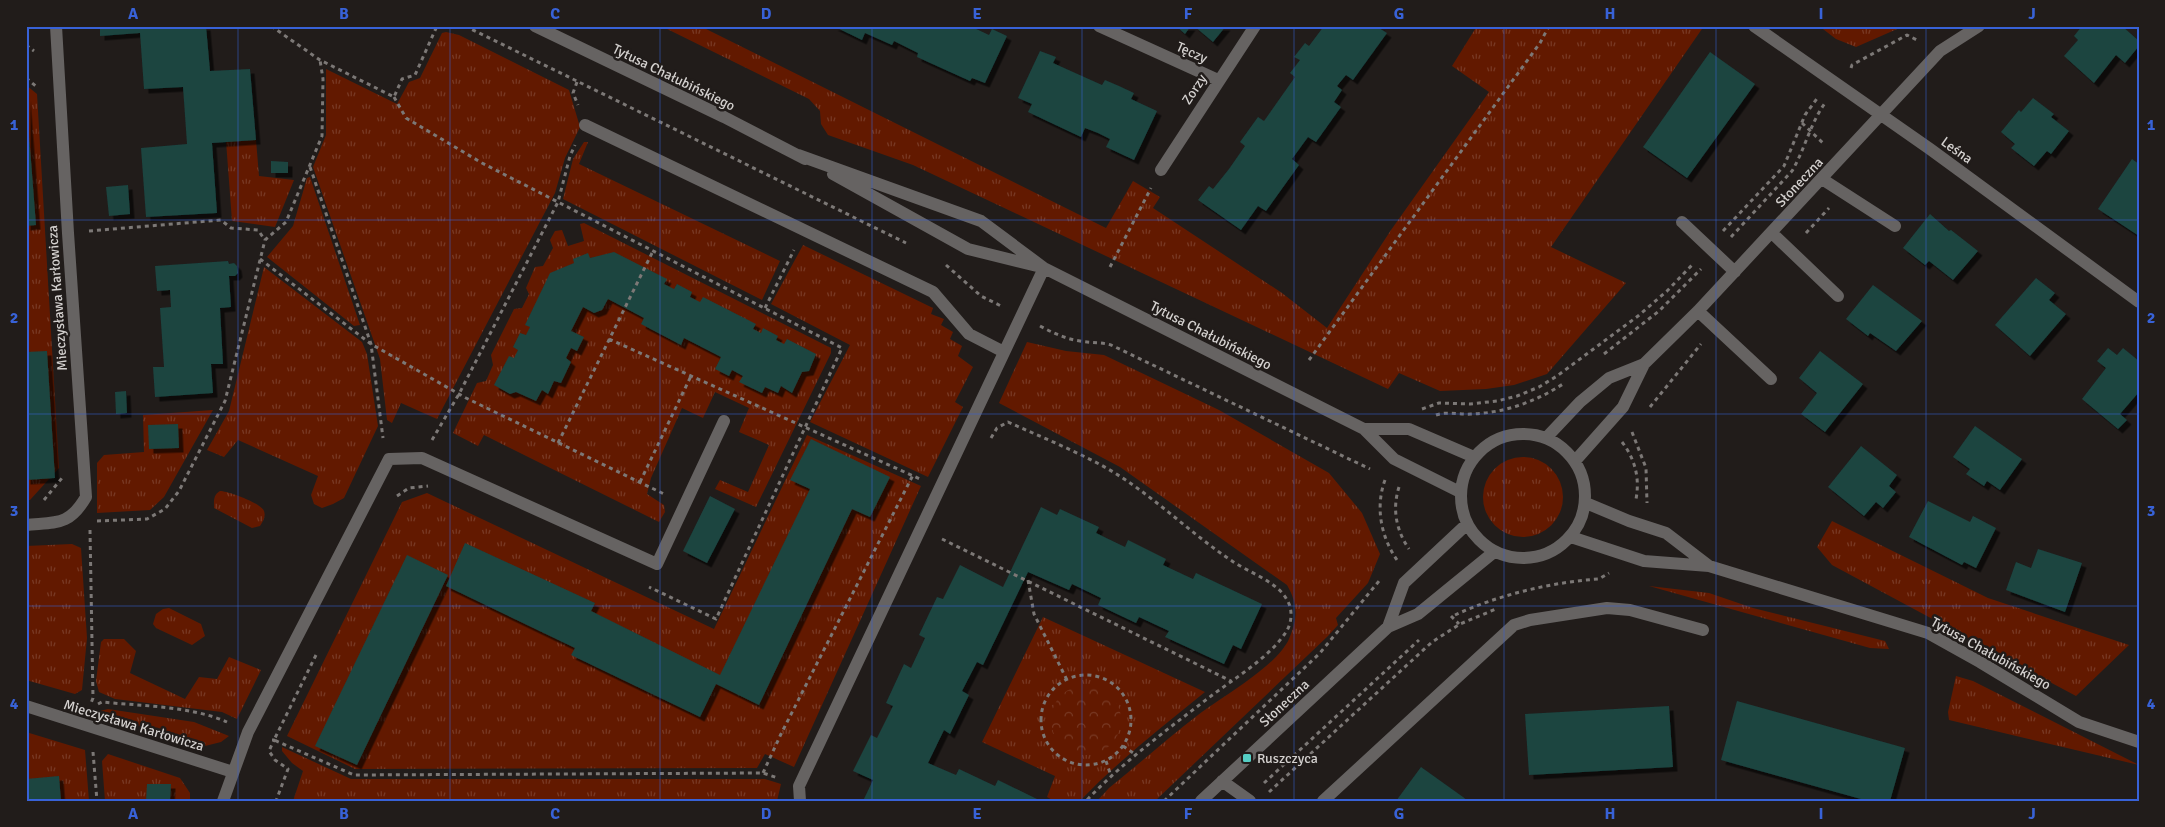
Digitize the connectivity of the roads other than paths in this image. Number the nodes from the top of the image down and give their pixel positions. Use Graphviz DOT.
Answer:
graph roads {
  1 [pos="56,26"];
  2 [pos="536,26"];
  3 [pos="1099,26"];
  4 [pos="1255,26"];
  5 [pos="1754,26"];
  6 [pos="1979,26"];
  7 [pos="1218,80"];
  8 [pos="1881,117"];
  9 [pos="585,125"];
  10 [pos="798,155"];
  11 [pos="1161,170"];
  12 [pos="1822,179"];
  13 [pos="1682,222"];
  14 [pos="1895,226"];
  15 [pos="1772,233"];
  16 [pos="1044,268"];
  17 [pos="1735,272"];
  18 [pos="1838,296"];
  19 [pos="2139,302"];
  20 [pos="1698,311"];
  21 [pos="1004,352"];
  22 [pos="1644,364"];
  23 [pos="1771,378"];
  24 [pos="724,420"];
  25 [pos="1364,429"];
  26 [pos="1546,438"];
  27 [pos="1474,457"];
  28 [pos="1575,461"];
  29 [pos="1460,492"];
  30 [pos="1586,502"];
  31 [pos="1467,524"];
  32 [pos="26,525"];
  33 [pos="1571,537"];
  34 [pos="1494,552"];
  35 [pos="1709,566"];
  36 [pos="1388,627"];
  37 [pos="1703,630"];
  38 [pos="26,706"];
  39 [pos="2139,742"];
  40 [pos="233,772"];
  41 [pos="1222,781"];
  42 [pos="223,801"];
  43 [pos="800,801"];
  44 [pos="1201,801"];
  45 [pos="1250,801"];
  46 [pos="1323,801"];
  1 -- 32 [label="street, Mieczysława Karłowicza"];
  2 -- 10 [label="street, Tytusa Chałubińskiego"];
  3 -- 7 [label="street, Tęczy"];
  4 -- 7 [label="street, Zorzy"];
  5 -- 8 [label="street, Leśna"];
  6 -- 8 [label="street, Słoneczna"];
  7 -- 11 [label="street, Zorzy"];
  8 -- 12 [label="street, Słoneczna"];
  8 -- 19 [label="street, Leśna"];
  9 -- 21 [label="street"];
  10 -- 16 [label="street, Tytusa Chałubińskiego"];
  10 -- 16 [label="street, Tytusa Chałubińskiego"];
  12 -- 14 [label="street"];
  12 -- 15 [label="street, Słoneczna"];
  13 -- 17 [label="street"];
  15 -- 17 [label="street, Słoneczna"];
  15 -- 18 [label="street"];
  16 -- 21 [label="street"];
  16 -- 25 [label="street, Tytusa Chałubińskiego"];
  17 -- 20 [label="street, Słoneczna"];
  20 -- 22 [label="street, Słoneczna"];
  20 -- 23 [label="street"];
  21 -- 43 [label="street"];
  22 -- 26 [label="street, Słoneczna"];
  22 -- 28 [label="street, Słoneczna"];
  24 -- 40 [label="street"];
  25 -- 27 [label="street, Tytusa Chałubińskiego"];
  25 -- 29 [label="street, Tytusa Chałubińskiego"];
  26 -- 27 [label="street"];
  26 -- 28 [label="street"];
  27 -- 29 [label="street"];
  28 -- 30 [label="street"];
  29 -- 31 [label="street"];
  30 -- 33 [label="street"];
  30 -- 35 [label="street, Tytusa Chałubińskiego"];
  31 -- 34 [label="street"];
  31 -- 36 [label="street, Słoneczna"];
  33 -- 34 [label="street"];
  33 -- 35 [label="street, Tytusa Chałubińskiego"];
  34 -- 36 [label="street, Słoneczna"];
  35 -- 39 [label="street, Tytusa Chałubińskiego"];
  36 -- 41 [label="street, Słoneczna"];
  37 -- 46 [label="street"];
  38 -- 40 [label="street, Mieczysława Karłowicza"];
  40 -- 42 [label="street"];
  41 -- 44 [label="street, Słoneczna"];
  41 -- 45 [label="street"];
}
